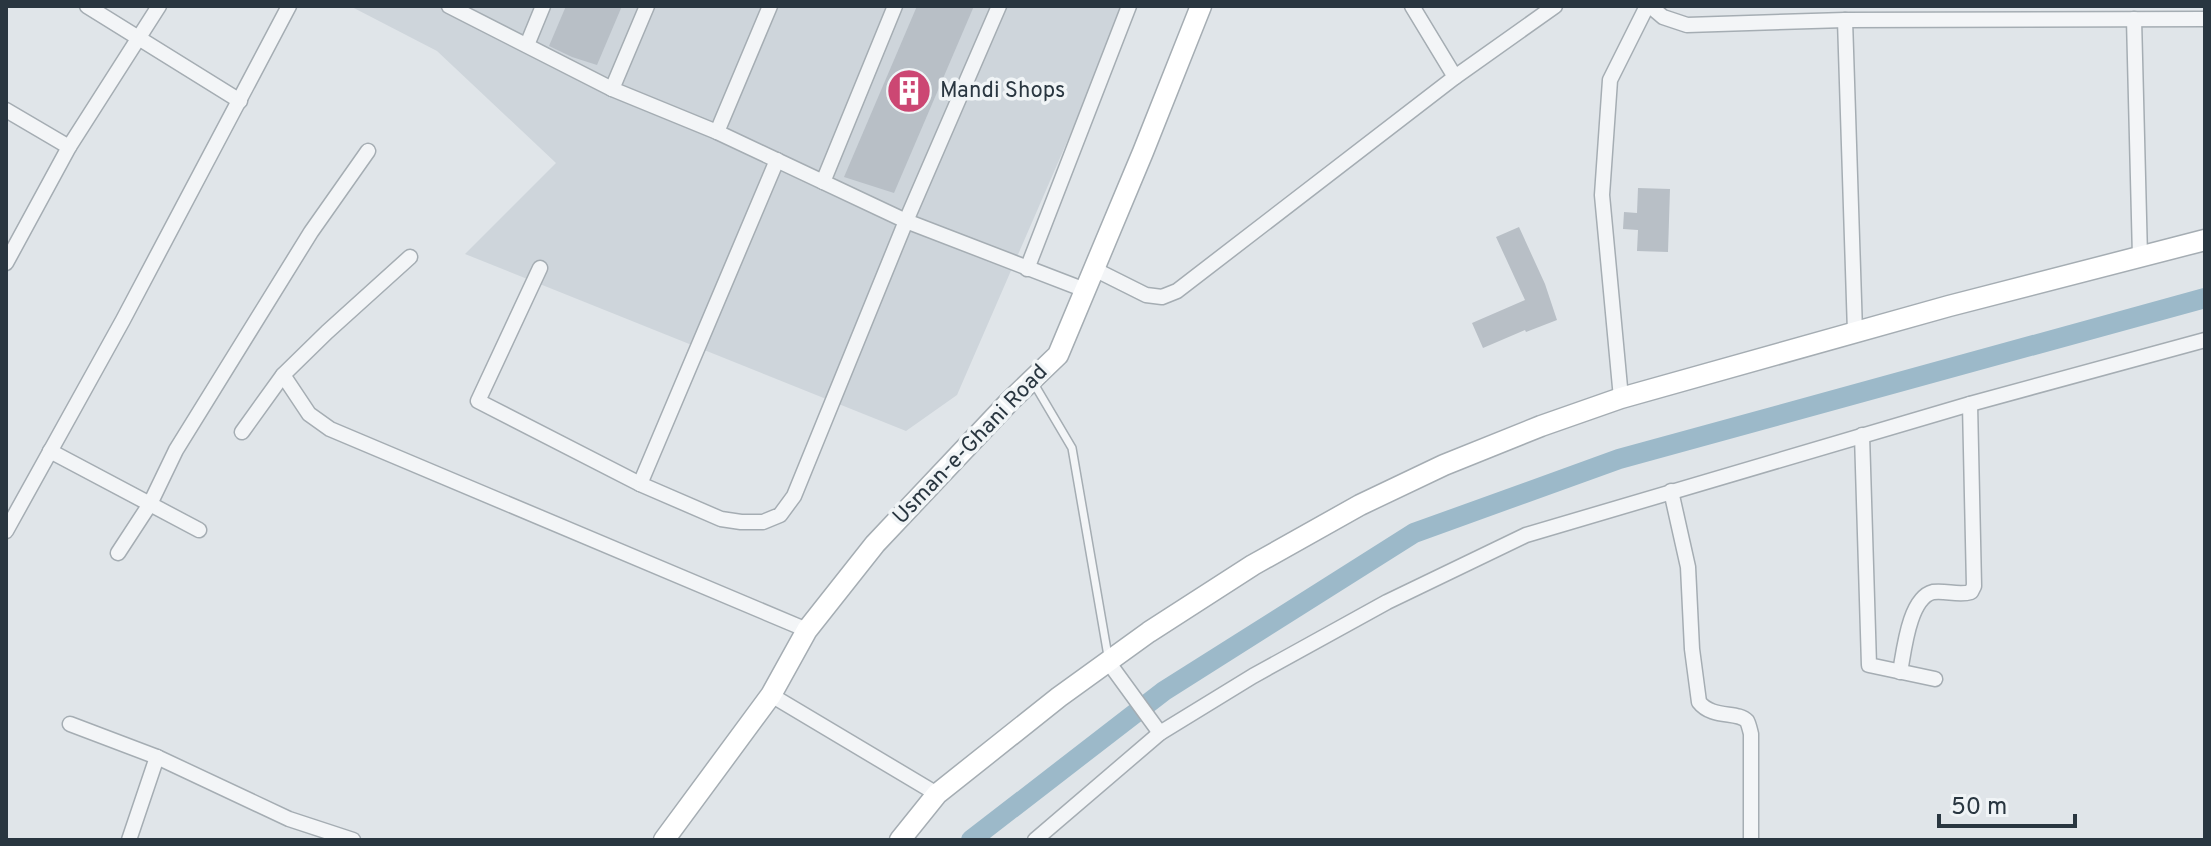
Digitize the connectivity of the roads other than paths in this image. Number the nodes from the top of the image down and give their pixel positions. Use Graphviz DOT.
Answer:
graph roads {
  1 [pos="87,6"];
  2 [pos="159,6"];
  3 [pos="289,6"];
  4 [pos="449,6"];
  5 [pos="543,6"];
  6 [pos="647,6"];
  7 [pos="770,6"];
  8 [pos="895,6"];
  9 [pos="999,6"];
  10 [pos="1129,6"];
  11 [pos="1201,6"];
  12 [pos="1412,6"];
  13 [pos="1555,6"];
  14 [pos="1649,6"];
  15 [pos="1786,6"];
  16 [pos="2134,19"];
  17 [pos="2205,19"];
  18 [pos="1845,20"];
  19 [pos="1788,23"];
  20 [pos="137,38"];
  21 [pos="527,45"];
  22 [pos="1455,77"];
  23 [pos="612,89"];
  24 [pos="240,101"];
  25 [pos="6,110"];
  26 [pos="717,132"];
  27 [pos="69,147"];
  28 [pos="368,151"];
  29 [pos="777,160"];
  30 [pos="823,182"];
  31 [pos="906,221"];
  32 [pos="2205,240"];
  33 [pos="10,244"];
  34 [pos="410,257"];
  35 [pos="2140,257"];
  36 [pos="6,263"];
  37 [pos="540,268"];
  38 [pos="1027,269"];
  39 [pos="1094,269"];
  40 [pos="1085,290"];
  41 [pos="1855,332"];
  42 [pos="2205,340"];
  43 [pos="283,375"];
  44 [pos="1032,380"];
  45 [pos="1621,398"];
  46 [pos="1970,404"];
  47 [pos="242,432"];
  48 [pos="1862,435"];
  49 [pos="50,451"];
  50 [pos="640,484"];
  51 [pos="1671,491"];
  52 [pos="150,504"];
  53 [pos="7,527"];
  54 [pos="199,530"];
  55 [pos="118,553"];
  56 [pos="807,630"];
  57 [pos="1109,663"];
  58 [pos="1900,672"];
  59 [pos="1935,679"];
  60 [pos="771,695"];
  61 [pos="70,724"];
  62 [pos="1158,730"];
  63 [pos="157,757"];
  64 [pos="937,794"];
  65 [pos="129,840"];
  66 [pos="353,840"];
  67 [pos="664,840"];
  68 [pos="900,840"];
  69 [pos="1035,840"];
  70 [pos="1751,840"];
  1 -- 20 [label="street"];
  2 -- 20 [label="street"];
  3 -- 24 [label="street"];
  4 -- 21 [label="street"];
  5 -- 21 [label="street"];
  6 -- 23 [label="street"];
  7 -- 26 [label="street"];
  8 -- 30 [label="street"];
  9 -- 31 [label="street"];
  10 -- 38 [label="street"];
  11 -- 39 [label="street, Usman-e-Ghani Road"];
  12 -- 22 [label="street"];
  13 -- 22 [label="street"];
  14 -- 19 [label="street"];
  14 -- 45 [label="street"];
  15 -- 19 [label="street"];
  16 -- 17 [label="street"];
  16 -- 18 [label="street"];
  16 -- 35 [label="street"];
  18 -- 19 [label="street"];
  18 -- 41 [label="street"];
  20 -- 24 [label="street"];
  20 -- 27 [label="street"];
  21 -- 23 [label="street"];
  22 -- 39 [label="street"];
  23 -- 26 [label="street"];
  24 -- 49 [label="street"];
  25 -- 27 [label="street"];
  26 -- 29 [label="street"];
  27 -- 33 [label="street"];
  28 -- 52 [label="street"];
  29 -- 30 [label="street"];
  29 -- 50 [label="street"];
  30 -- 31 [label="street"];
  31 -- 38 [label="street"];
  31 -- 50 [label="street"];
  32 -- 35 [label="street"];
  33 -- 36 [label="street"];
  34 -- 43 [label="street"];
  35 -- 41 [label="street"];
  37 -- 50 [label="street"];
  38 -- 40 [label="street"];
  39 -- 40 [label="street, Usman-e-Ghani Road"];
  40 -- 44 [label="street, Usman-e-Ghani Road"];
  41 -- 45 [label="street"];
  42 -- 46 [label="street"];
  43 -- 47 [label="street"];
  43 -- 56 [label="street"];
  44 -- 56 [label="street, Usman-e-Ghani Road"];
  44 -- 57 [label="lane"];
  45 -- 57 [label="street"];
  46 -- 48 [label="street"];
  46 -- 58 [label="street"];
  48 -- 51 [label="street"];
  48 -- 58 [label="street"];
  49 -- 52 [label="street"];
  49 -- 53 [label="street"];
  51 -- 62 [label="street"];
  51 -- 70 [label="street"];
  52 -- 54 [label="street"];
  52 -- 55 [label="street"];
  56 -- 60 [label="street, Usman-e-Ghani Road"];
  57 -- 62 [label="street"];
  57 -- 64 [label="street"];
  58 -- 59 [label="street"];
  60 -- 64 [label="street"];
  60 -- 67 [label="street, Usman-e-Ghani Road"];
  61 -- 63 [label="street"];
  62 -- 69 [label="street"];
  63 -- 65 [label="street"];
  63 -- 66 [label="street"];
  64 -- 68 [label="street"];
}
